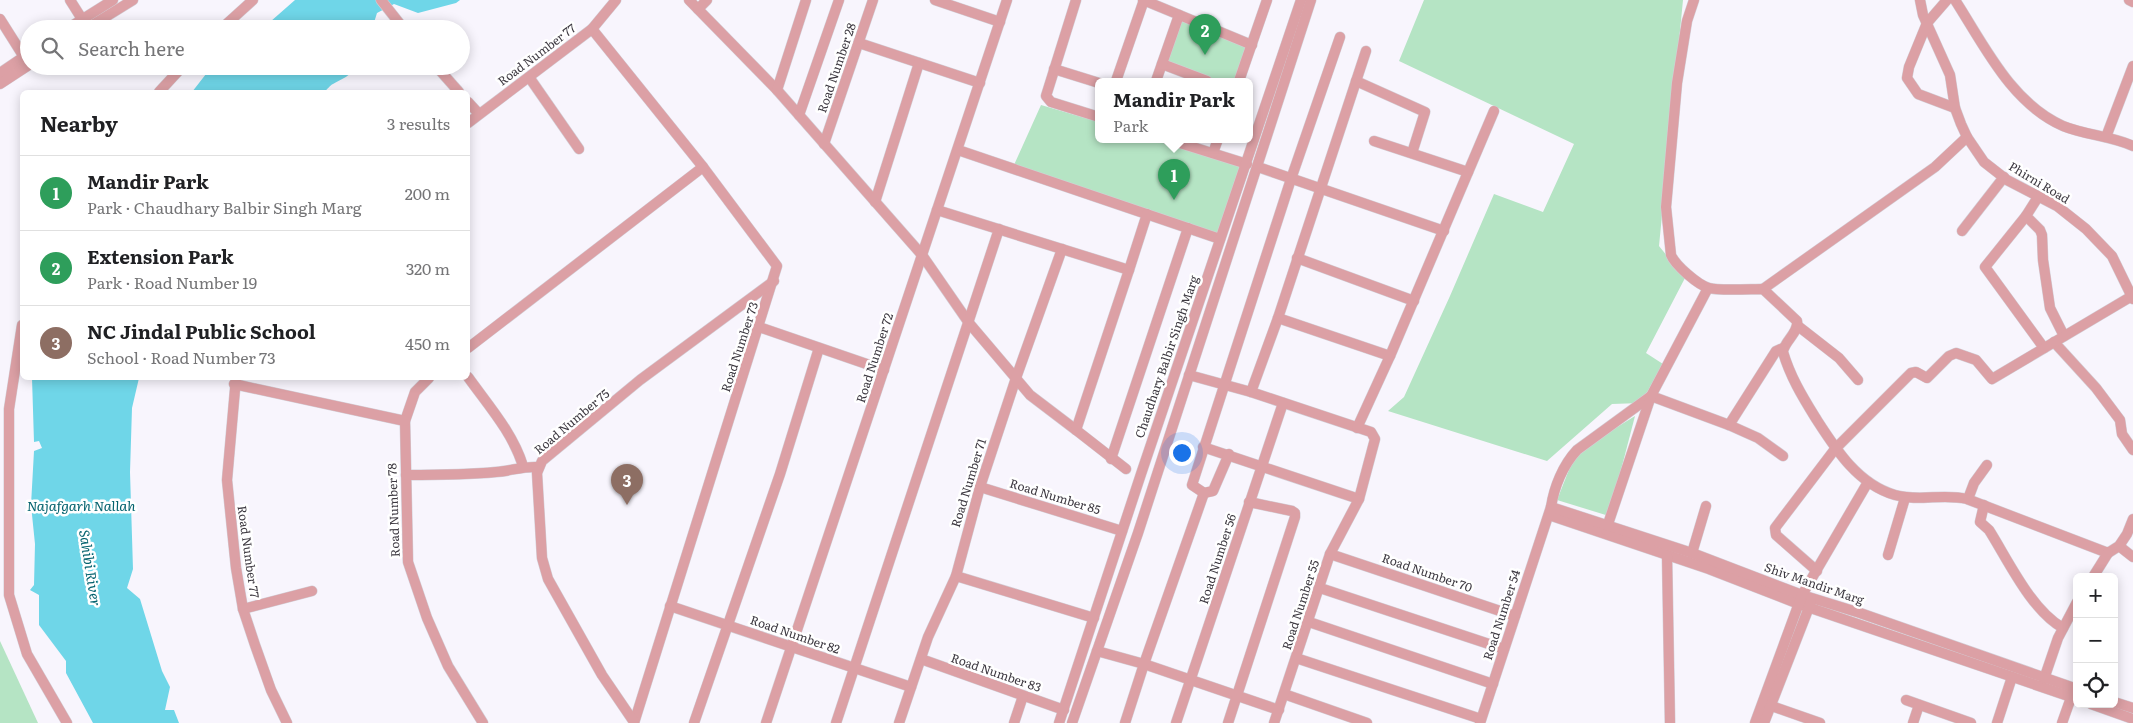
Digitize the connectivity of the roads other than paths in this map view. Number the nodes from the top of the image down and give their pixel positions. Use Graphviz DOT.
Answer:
graph roads {
  1 [pos="70,0"];
  2 [pos="113,0"];
  3 [pos="133,0"];
  4 [pos="253,0"];
  5 [pos="381,0"];
  6 [pos="616,0"];
  7 [pos="689,0"];
  8 [pos="708,0"];
  9 [pos="806,0"];
  10 [pos="839,0"];
  11 [pos="873,0"];
  12 [pos="935,0"];
  13 [pos="1007,0"];
  14 [pos="1076,0"];
  15 [pos="1144,0"];
  16 [pos="1267,0"];
  17 [pos="1694,0"];
  18 [pos="1920,0"];
  19 [pos="1947,0"];
  20 [pos="1954,0"];
  21 [pos="2129,0"];
  22 [pos="1303,2"];
  23 [pos="2133,2"];
  24 [pos="698,9"];
  25 [pos="1179,15"];
  26 [pos="0,19"];
  27 [pos="82,20"];
  28 [pos="89,20"];
  29 [pos="92,20"];
  30 [pos="231,20"];
  31 [pos="397,20"];
  32 [pos="1000,22"];
  33 [pos="1927,23"];
  34 [pos="592,29"];
  35 [pos="1340,37"];
  36 [pos="859,43"];
  37 [pos="1252,45"];
  38 [pos="20,49"];
  39 [pos="1366,51"];
  40 [pos="20,63"];
  41 [pos="919,63"];
  42 [pos="1162,64"];
  43 [pos="20,65"];
  44 [pos="2133,66"];
  45 [pos="1054,69"];
  46 [pos="0,73"];
  47 [pos="175,75"];
  48 [pos="444,75"];
  49 [pos="529,77"];
  50 [pos="1117,78"];
  51 [pos="1157,78"];
  52 [pos="1198,78"];
  53 [pos="1240,78"];
  54 [pos="1356,81"];
  55 [pos="1095,82"];
  56 [pos="980,83"];
  57 [pos="0,84"];
  58 [pos="161,90"];
  59 [pos="457,90"];
  60 [pos="777,90"];
  61 [pos="470,104"];
  62 [pos="1955,108"];
  63 [pos="1494,111"];
  64 [pos="479,114"];
  65 [pos="799,115"];
  66 [pos="1095,116"];
  67 [pos="470,121"];
  68 [pos="1967,137"];
  69 [pos="2106,137"];
  70 [pos="1374,141"];
  71 [pos="1180,143"];
  72 [pos="1217,143"];
  73 [pos="824,144"];
  74 [pos="2133,146"];
  75 [pos="579,149"];
  76 [pos="958,150"];
  77 [pos="1213,153"];
  78 [pos="1412,153"];
  79 [pos="1247,164"];
  80 [pos="703,167"];
  81 [pos="1258,167"];
  82 [pos="1468,172"];
  83 [pos="2004,177"];
  84 [pos="1291,179"];
  85 [pos="1320,189"];
  86 [pos="2038,197"];
  87 [pos="875,202"];
  88 [pos="937,210"];
  89 [pos="1147,214"];
  90 [pos="2026,216"];
  91 [pos="1188,228"];
  92 [pos="999,229"];
  93 [pos="1962,230"];
  94 [pos="1444,231"];
  95 [pos="1220,239"];
  96 [pos="1062,249"];
  97 [pos="922,255"];
  98 [pos="1298,258"];
  99 [pos="1128,270"];
  100 [pos="774,281"];
  101 [pos="1708,288"];
  102 [pos="1764,289"];
  103 [pos="2132,298"];
  104 [pos="1414,301"];
  105 [pos="1278,318"];
  106 [pos="969,323"];
  107 [pos="1798,326"];
  108 [pos="759,327"];
  109 [pos="20,334"];
  110 [pos="2064,336"];
  111 [pos="2054,342"];
  112 [pos="470,346"];
  113 [pos="819,348"];
  114 [pos="1784,348"];
  115 [pos="2044,348"];
  116 [pos="1390,356"];
  117 [pos="884,370"];
  118 [pos="1189,375"];
  119 [pos="1016,378"];
  120 [pos="427,380"];
  121 [pos="470,380"];
  122 [pos="1858,380"];
  123 [pos="235,381"];
  124 [pos="1223,385"];
  125 [pos="1251,392"];
  126 [pos="1651,396"];
  127 [pos="1283,403"];
  128 [pos="4,408"];
  129 [pos="404,421"];
  130 [pos="1729,425"];
  131 [pos="1357,428"];
  132 [pos="1076,430"];
  133 [pos="1203,447"];
  134 [pos="1835,449"];
  135 [pos="2133,450"];
  136 [pos="1229,454"];
  137 [pos="1783,456"];
  138 [pos="1111,459"];
  139 [pos="1262,465"];
  140 [pos="1987,465"];
  141 [pos="524,466"];
  142 [pos="538,467"];
  143 [pos="1126,469"];
  144 [pos="406,475"];
  145 [pos="1868,482"];
  146 [pos="980,487"];
  147 [pos="1204,493"];
  148 [pos="1905,498"];
  149 [pos="1359,499"];
  150 [pos="1968,499"];
  151 [pos="1249,502"];
  152 [pos="1984,505"];
  153 [pos="1706,506"];
  154 [pos="1550,511"];
  155 [pos="2133,519"];
  156 [pos="1607,530"];
  157 [pos="1122,531"];
  158 [pos="2119,546"];
  159 [pos="1692,553"];
  160 [pos="2108,553"];
  161 [pos="1330,554"];
  162 [pos="1667,555"];
  163 [pos="1888,555"];
  164 [pos="2133,557"];
  165 [pos="1817,571"];
  166 [pos="2096,573"];
  167 [pos="956,576"];
  168 [pos="1320,588"];
  169 [pos="312,591"];
  170 [pos="1801,599"];
  171 [pos="1811,603"];
  172 [pos="670,606"];
  173 [pos="243,609"];
  174 [pos="2073,609"];
  175 [pos="1515,616"];
  176 [pos="1094,618"];
  177 [pos="1309,622"];
  178 [pos="726,625"];
  179 [pos="2063,628"];
  180 [pos="790,646"];
  181 [pos="1504,649"];
  182 [pos="1097,651"];
  183 [pos="1296,658"];
  184 [pos="921,659"];
  185 [pos="1144,664"];
  186 [pos="852,668"];
  187 [pos="2012,677"];
  188 [pos="2044,679"];
  189 [pos="1190,680"];
  190 [pos="1493,684"];
  191 [pos="911,687"];
  192 [pos="2073,693"];
  193 [pos="2073,693"];
  194 [pos="1284,694"];
  195 [pos="1022,696"];
  196 [pos="1237,696"];
  197 [pos="2073,698"];
  198 [pos="1906,700"];
  199 [pos="2118,703"];
  200 [pos="1766,704"];
  201 [pos="1919,705"];
  202 [pos="2102,708"];
  203 [pos="2133,708"];
  204 [pos="1064,710"];
  205 [pos="1279,710"];
  206 [pos="2133,719"];
  207 [pos="1480,721"];
  208 [pos="1965,722"];
  209 [pos="68,723"];
  210 [pos="287,723"];
  211 [pos="483,723"];
  212 [pos="634,723"];
  213 [pos="694,723"];
  214 [pos="766,723"];
  215 [pos="836,723"];
  216 [pos="899,723"];
  217 [pos="1014,723"];
  218 [pos="1059,723"];
  219 [pos="1072,723"];
  220 [pos="1125,723"];
  221 [pos="1176,723"];
  222 [pos="1228,723"];
  223 [pos="1274,723"];
  224 [pos="1366,723"];
  225 [pos="1670,723"];
  226 [pos="1755,723"];
  227 [pos="1764,723"];
  228 [pos="1820,723"];
  229 [pos="1913,723"];
  230 [pos="1996,723"];
  231 [pos="2062,723"];
  1 -- 27 [label="street"];
  2 -- 28 [label="street"];
  3 -- 29 [label="street"];
  4 -- 30 [label="street"];
  5 -- 31 [label="street"];
  6 -- 34 [label="street, Road Number 77"];
  7 -- 24 [label="street"];
  8 -- 24 [label="street"];
  9 -- 60 [label="street"];
  10 -- 65 [label="street"];
  11 -- 36 [label="street, Road Number 28"];
  12 -- 32 [label="street"];
  13 -- 32 [label="street, Road Number 72"];
  14 -- 45 [label="street"];
  15 -- 25 [label="street"];
  15 -- 50 [label="street"];
  16 -- 37 [label="street"];
  17 -- 101 [label="street"];
  18 -- 33 [label="street, Phirni Road"];
  19 -- 33 [label="street"];
  20 -- 69 [label="street"];
  21 -- 23 [label="street"];
  22 -- 79 [label="street, Chaudhary Balbir Singh Marg"];
  22 -- 81 [label="street, Chaudhary Balbir Singh Marg"];
  24 -- 60 [label="street"];
  25 -- 37 [label="street"];
  25 -- 42 [label="street"];
  26 -- 38 [label="street"];
  32 -- 56 [label="street, Road Number 72"];
  33 -- 62 [label="street, Phirni Road"];
  33 -- 62 [label="street"];
  34 -- 49 [label="street, Road Number 77"];
  34 -- 80 [label="street, Road Number 73"];
  35 -- 84 [label="street"];
  36 -- 41 [label="street"];
  36 -- 73 [label="street, Road Number 28"];
  37 -- 53 [label="street"];
  39 -- 54 [label="street"];
  40 -- 46 [label="street"];
  41 -- 56 [label="street"];
  41 -- 87 [label="street"];
  42 -- 51 [label="street"];
  42 -- 52 [label="street"];
  43 -- 57 [label="street"];
  44 -- 69 [label="street"];
  45 -- 55 [label="street"];
  45 -- 66 [label="street"];
  47 -- 58 [label="street"];
  48 -- 59 [label="street"];
  49 -- 64 [label="street, Road Number 77"];
  49 -- 75 [label="street"];
  54 -- 78 [label="street"];
  54 -- 85 [label="street"];
  56 -- 76 [label="street, Road Number 72"];
  60 -- 65 [label="street"];
  61 -- 64 [label="street"];
  62 -- 68 [label="street, Phirni Road"];
  63 -- 82 [label="street"];
  64 -- 67 [label="street, Road Number 77"];
  65 -- 73 [label="street"];
  68 -- 83 [label="street, Phirni Road"];
  68 -- 102 [label="street"];
  69 -- 74 [label="street"];
  70 -- 78 [label="street"];
  71 -- 77 [label="street"];
  72 -- 77 [label="street"];
  73 -- 87 [label="street"];
  76 -- 88 [label="street, Road Number 72"];
  76 -- 89 [label="street"];
  77 -- 79 [label="street"];
  78 -- 82 [label="street"];
  79 -- 95 [label="street, Chaudhary Balbir Singh Marg"];
  80 -- 100 [label="street, Road Number 73"];
  80 -- 112 [label="street"];
  81 -- 84 [label="street"];
  81 -- 118 [label="street, Chaudhary Balbir Singh Marg"];
  82 -- 94 [label="street"];
  83 -- 86 [label="street, Phirni Road"];
  83 -- 93 [label="street"];
  84 -- 85 [label="street"];
  84 -- 124 [label="street"];
  85 -- 94 [label="street"];
  85 -- 98 [label="street"];
  86 -- 90 [label="street"];
  86 -- 103 [label="street, Phirni Road"];
  87 -- 97 [label="street"];
  88 -- 92 [label="street"];
  88 -- 97 [label="street, Road Number 72"];
  89 -- 91 [label="street"];
  89 -- 99 [label="street"];
  90 -- 110 [label="street"];
  90 -- 115 [label="street"];
  91 -- 95 [label="street"];
  91 -- 138 [label="street"];
  92 -- 96 [label="street"];
  92 -- 106 [label="street"];
  94 -- 104 [label="street"];
  95 -- 157 [label="street, Chaudhary Balbir Singh Marg"];
  96 -- 99 [label="street"];
  96 -- 119 [label="street, Road Number 71"];
  97 -- 106 [label="street"];
  97 -- 117 [label="street, Road Number 72"];
  98 -- 104 [label="street"];
  98 -- 105 [label="street"];
  99 -- 132 [label="street"];
  100 -- 108 [label="street, Road Number 73"];
  100 -- 142 [label="street, Road Number 75"];
  101 -- 102 [label="street"];
  101 -- 126 [label="street"];
  102 -- 107 [label="street"];
  103 -- 110 [label="street"];
  104 -- 116 [label="street"];
  105 -- 116 [label="street"];
  105 -- 125 [label="street"];
  106 -- 119 [label="street"];
  106 -- 186 [label="street"];
  107 -- 114 [label="street"];
  107 -- 122 [label="street"];
  108 -- 113 [label="street"];
  108 -- 172 [label="street, Road Number 73"];
  109 -- 128 [label="street"];
  110 -- 111 [label="street"];
  111 -- 115 [label="street"];
  111 -- 135 [label="street"];
  113 -- 117 [label="street"];
  113 -- 178 [label="street"];
  114 -- 130 [label="street"];
  114 -- 134 [label="street"];
  115 -- 134 [label="street"];
  116 -- 131 [label="street"];
  117 -- 180 [label="street, Road Number 72"];
  118 -- 124 [label="street, Road Number 55"];
  118 -- 182 [label="street, Chaudhary Balbir Singh Marg"];
  119 -- 132 [label="street"];
  119 -- 146 [label="street, Road Number 71"];
  120 -- 129 [label="street, Road Number 78"];
  121 -- 141 [label="street"];
  123 -- 129 [label="street"];
  123 -- 173 [label="street, Road Number 77"];
  124 -- 125 [label="street, Road Number 55"];
  124 -- 133 [label="street"];
  125 -- 127 [label="street, Road Number 55"];
  126 -- 130 [label="street"];
  126 -- 154 [label="street, Road Number 54"];
  126 -- 156 [label="street"];
  127 -- 131 [label="street, Road Number 55"];
  127 -- 139 [label="street, Road Number 56"];
  128 -- 209 [label="street"];
  129 -- 144 [label="street, Road Number 78"];
  130 -- 137 [label="street"];
  131 -- 149 [label="street, Road Number 55"];
  132 -- 138 [label="street"];
  133 -- 136 [label="street"];
  133 -- 147 [label="street"];
  134 -- 145 [label="street"];
  134 -- 165 [label="street"];
  136 -- 139 [label="street"];
  136 -- 147 [label="street"];
  138 -- 143 [label="street"];
  139 -- 149 [label="street"];
  139 -- 151 [label="street, Road Number 56"];
  140 -- 150 [label="street"];
  141 -- 142 [label="street"];
  141 -- 144 [label="street"];
  142 -- 212 [label="street, Road Number 75"];
  144 -- 211 [label="street, Road Number 78"];
  145 -- 148 [label="street"];
  145 -- 165 [label="street"];
  146 -- 157 [label="street, Road Number 85"];
  146 -- 167 [label="street, Road Number 71"];
  147 -- 185 [label="street"];
  148 -- 150 [label="street"];
  148 -- 163 [label="street"];
  149 -- 161 [label="street, Road Number 55"];
  150 -- 152 [label="street"];
  151 -- 189 [label="street, Road Number 56"];
  151 -- 196 [label="street"];
  152 -- 160 [label="street"];
  152 -- 179 [label="street"];
  153 -- 159 [label="street"];
  154 -- 156 [label="street"];
  154 -- 175 [label="street, Road Number 54"];
  155 -- 158 [label="street"];
  156 -- 159 [label="street, Shiv Mandir Marg"];
  156 -- 162 [label="street"];
  157 -- 176 [label="street, Chaudhary Balbir Singh Marg"];
  158 -- 160 [label="street"];
  158 -- 164 [label="street"];
  159 -- 170 [label="street, Shiv Mandir Marg"];
  160 -- 166 [label="street"];
  161 -- 168 [label="street, Road Number 55"];
  161 -- 175 [label="street, Road Number 70"];
  162 -- 170 [label="street"];
  162 -- 225 [label="street"];
  165 -- 170 [label="street"];
  167 -- 176 [label="street"];
  167 -- 184 [label="street, Road Number 71"];
  168 -- 177 [label="street, Road Number 55"];
  168 -- 181 [label="street"];
  169 -- 173 [label="street"];
  170 -- 171 [label="street, Shiv Mandir Marg"];
  170 -- 200 [label="street"];
  171 -- 187 [label="street"];
  171 -- 188 [label="street, Shiv Mandir Marg"];
  171 -- 200 [label="street"];
  172 -- 178 [label="street, Road Number 82"];
  172 -- 212 [label="street, Road Number 73"];
  173 -- 210 [label="street, Road Number 77"];
  174 -- 179 [label="street"];
  175 -- 181 [label="street, Road Number 54"];
  176 -- 204 [label="street, Chaudhary Balbir Singh Marg"];
  177 -- 183 [label="street, Road Number 55"];
  177 -- 190 [label="street"];
  178 -- 180 [label="street, Road Number 82"];
  178 -- 213 [label="street"];
  179 -- 188 [label="street"];
  180 -- 186 [label="street, Road Number 82"];
  180 -- 214 [label="street, Road Number 72"];
  181 -- 190 [label="street, Road Number 54"];
  182 -- 185 [label="street"];
  182 -- 219 [label="street, Chaudhary Balbir Singh Marg"];
  183 -- 194 [label="street, Road Number 55"];
  183 -- 207 [label="street"];
  184 -- 191 [label="street, Road Number 71"];
  184 -- 195 [label="street, Road Number 83"];
  185 -- 189 [label="street"];
  185 -- 220 [label="street"];
  186 -- 191 [label="street, Road Number 82"];
  186 -- 215 [label="street"];
  187 -- 192 [label="street"];
  187 -- 230 [label="street"];
  188 -- 193 [label="street, Shiv Mandir Marg"];
  189 -- 196 [label="street"];
  189 -- 221 [label="street, Road Number 56"];
  190 -- 207 [label="street, Road Number 54"];
  191 -- 216 [label="street, Road Number 71"];
  194 -- 205 [label="street, Road Number 55"];
  194 -- 224 [label="street"];
  195 -- 204 [label="street, Road Number 83"];
  195 -- 217 [label="street"];
  196 -- 205 [label="street"];
  196 -- 222 [label="street"];
  197 -- 231 [label="street"];
  198 -- 201 [label="street"];
  199 -- 203 [label="street"];
  200 -- 226 [label="street"];
  200 -- 227 [label="street"];
  200 -- 228 [label="street"];
  201 -- 208 [label="street"];
  201 -- 229 [label="street"];
  202 -- 206 [label="street"];
  204 -- 218 [label="street, Chaudhary Balbir Singh Marg"];
  205 -- 223 [label="street, Road Number 55"];
}
